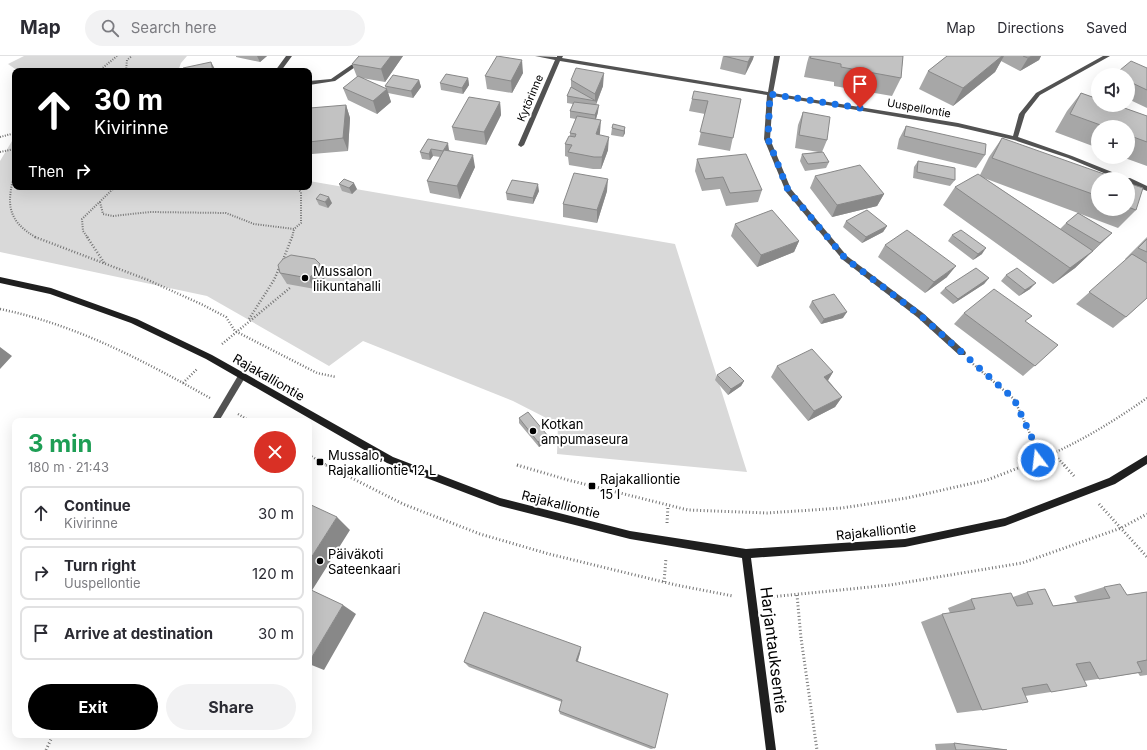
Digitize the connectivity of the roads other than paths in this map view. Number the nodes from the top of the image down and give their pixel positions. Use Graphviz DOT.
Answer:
graph roads {
  1 [pos="289,56"];
  2 [pos="364,56"];
  3 [pos="538,56"];
  4 [pos="777,56"];
  5 [pos="1107,56"];
  6 [pos="559,58"];
  7 [pos="280,68"];
  8 [pos="312,83"];
  9 [pos="770,94"];
  10 [pos="1015,138"];
  11 [pos="521,145"];
  12 [pos="1107,172"];
  13 [pos="1135,183"];
  14 [pos="1147,189"];
  15 [pos="0,280"];
  16 [pos="962,353"];
  17 [pos="242,376"];
  18 [pos="217,418"];
  19 [pos="1147,458"];
  20 [pos="746,554"];
  21 [pos="771,750"];
  1 -- 7 [label="street"];
  2 -- 8 [label="street"];
  3 -- 6 [label="street, Uuspellontie"];
  4 -- 9 [label="street"];
  5 -- 10 [label="street"];
  6 -- 9 [label="street, Uuspellontie"];
  6 -- 11 [label="street, Kytörinne"];
  9 -- 10 [label="street, Uuspellontie"];
  9 -- 16 [label="street"];
  10 -- 12 [label="street, Uuspellontie"];
  13 -- 14 [label="street"];
  15 -- 17 [label="street, Rajakalliontie"];
  17 -- 18 [label="street"];
  17 -- 20 [label="street, Rajakalliontie"];
  19 -- 20 [label="street, Rajakalliontie"];
  20 -- 21 [label="street, Harjantauksentie"];
}
